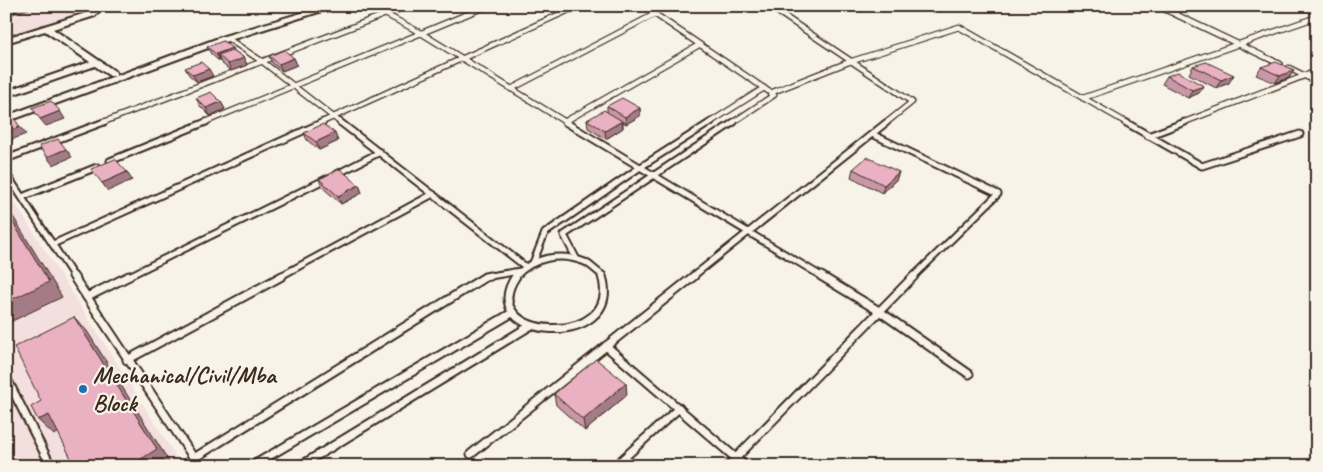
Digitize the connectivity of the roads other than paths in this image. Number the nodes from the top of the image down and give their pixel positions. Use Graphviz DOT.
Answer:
graph roads {
  1 [pos="99,6"];
  2 [pos="334,6"];
  3 [pos="370,6"];
  4 [pos="407,6"];
  5 [pos="487,6"];
  6 [pos="578,6"];
  7 [pos="643,6"];
  8 [pos="769,6"];
  9 [pos="1158,6"];
  10 [pos="1189,6"];
  11 [pos="1171,12"];
  12 [pos="655,14"];
  13 [pos="385,15"];
  14 [pos="1317,17"];
  15 [pos="46,28"];
  16 [pos="421,34"];
  17 [pos="227,38"];
  18 [pos="6,41"];
  19 [pos="699,45"];
  20 [pos="1239,45"];
  21 [pos="462,59"];
  22 [pos="97,62"];
  23 [pos="263,62"];
  24 [pos="849,62"];
  25 [pos="1317,71"];
  26 [pos="113,74"];
  27 [pos="1304,76"];
  28 [pos="1317,82"];
  29 [pos="294,86"];
  30 [pos="764,88"];
  31 [pos="510,89"];
  32 [pos="770,92"];
  33 [pos="6,94"];
  34 [pos="1083,98"];
  35 [pos="334,117"];
  36 [pos="6,119"];
  37 [pos="564,122"];
  38 [pos="872,134"];
  39 [pos="1300,134"];
  40 [pos="1148,136"];
  41 [pos="380,152"];
  42 [pos="6,160"];
  43 [pos="639,168"];
  44 [pos="6,173"];
  45 [pos="652,176"];
  46 [pos="433,194"];
  47 [pos="22,197"];
  48 [pos="748,233"];
  49 [pos="53,244"];
  50 [pos="576,258"];
  51 [pos="533,263"];
  52 [pos="523,269"];
  53 [pos="87,297"];
  54 [pos="879,311"];
  55 [pos="512,313"];
  56 [pos="530,326"];
  57 [pos="606,346"];
  58 [pos="127,360"];
  59 [pos="969,374"];
  60 [pos="6,377"];
  61 [pos="679,408"];
  62 [pos="471,454"];
  63 [pos="194,458"];
  64 [pos="736,458"];
  65 [pos="51,466"];
  66 [pos="198,466"];
  67 [pos="252,466"];
  68 [pos="300,466"];
  69 [pos="615,466"];
  70 [pos="728,466"];
  71 [pos="746,466"];
  1 -- 15 [label="street"];
  2 -- 17 [label="street"];
  3 -- 13 [label="lane"];
  4 -- 13 [label="lane"];
  5 -- 16 [label="lane"];
  6 -- 21 [label="lane"];
  7 -- 12 [label="lane"];
  8 -- 24 [label="lane"];
  9 -- 11 [label="lane"];
  10 -- 11 [label="lane"];
  11 -- 20 [label="lane"];
  12 -- 19 [label="lane"];
  12 -- 31 [label="lane"];
  13 -- 16 [label="lane"];
  13 -- 23 [label="lane"];
  14 -- 20 [label="lane"];
  15 -- 18 [label="street"];
  15 -- 22 [label="street"];
  16 -- 21 [label="lane"];
  16 -- 29 [label="lane"];
  17 -- 23 [label="lane"];
  17 -- 36 [label="street"];
  19 -- 30 [label="lane"];
  19 -- 37 [label="lane"];
  20 -- 27 [label="lane"];
  20 -- 34 [label="lane"];
  21 -- 31 [label="lane"];
  21 -- 35 [label="lane"];
  22 -- 26 [label="street"];
  22 -- 33 [label="street"];
  23 -- 29 [label="lane"];
  23 -- 42 [label="lane"];
  24 -- 32 [label="lane"];
  24 -- 34 [label="lane"];
  24 -- 38 [label="lane"];
  25 -- 27 [label="lane"];
  27 -- 28 [label="lane"];
  27 -- 40 [label="lane"];
  29 -- 35 [label="lane"];
  29 -- 47 [label="lane"];
  30 -- 32 [label="lane"];
  30 -- 43 [label="lane"];
  31 -- 37 [label="lane"];
  32 -- 45 [label="lane"];
  34 -- 40 [label="lane"];
  35 -- 41 [label="lane"];
  35 -- 49 [label="lane"];
  37 -- 43 [label="lane"];
  38 -- 48 [label="lane"];
  38 -- 54 [label="lane"];
  39 -- 40 [label="lane"];
  41 -- 46 [label="lane"];
  41 -- 53 [label="lane"];
  43 -- 45 [label="lane"];
  43 -- 51 [label="lane"];
  44 -- 47 [label="lane"];
  45 -- 48 [label="lane"];
  45 -- 50 [label="lane"];
  46 -- 52 [label="lane"];
  46 -- 58 [label="lane"];
  47 -- 49 [label="lane"];
  48 -- 54 [label="lane"];
  48 -- 57 [label="lane"];
  49 -- 53 [label="lane"];
  50 -- 51 [label="lane"];
  50 -- 56 [label="lane"];
  51 -- 52 [label="lane"];
  52 -- 55 [label="lane"];
  52 -- 63 [label="lane"];
  53 -- 58 [label="lane"];
  54 -- 59 [label="lane"];
  54 -- 64 [label="lane"];
  55 -- 56 [label="lane"];
  55 -- 67 [label="lane"];
  56 -- 68 [label="lane"];
  57 -- 61 [label="lane"];
  57 -- 62 [label="lane"];
  58 -- 63 [label="lane"];
  60 -- 65 [label="lane"];
  61 -- 64 [label="lane"];
  61 -- 69 [label="lane"];
  63 -- 66 [label="lane"];
  64 -- 70 [label="lane"];
  64 -- 71 [label="lane"];
}
